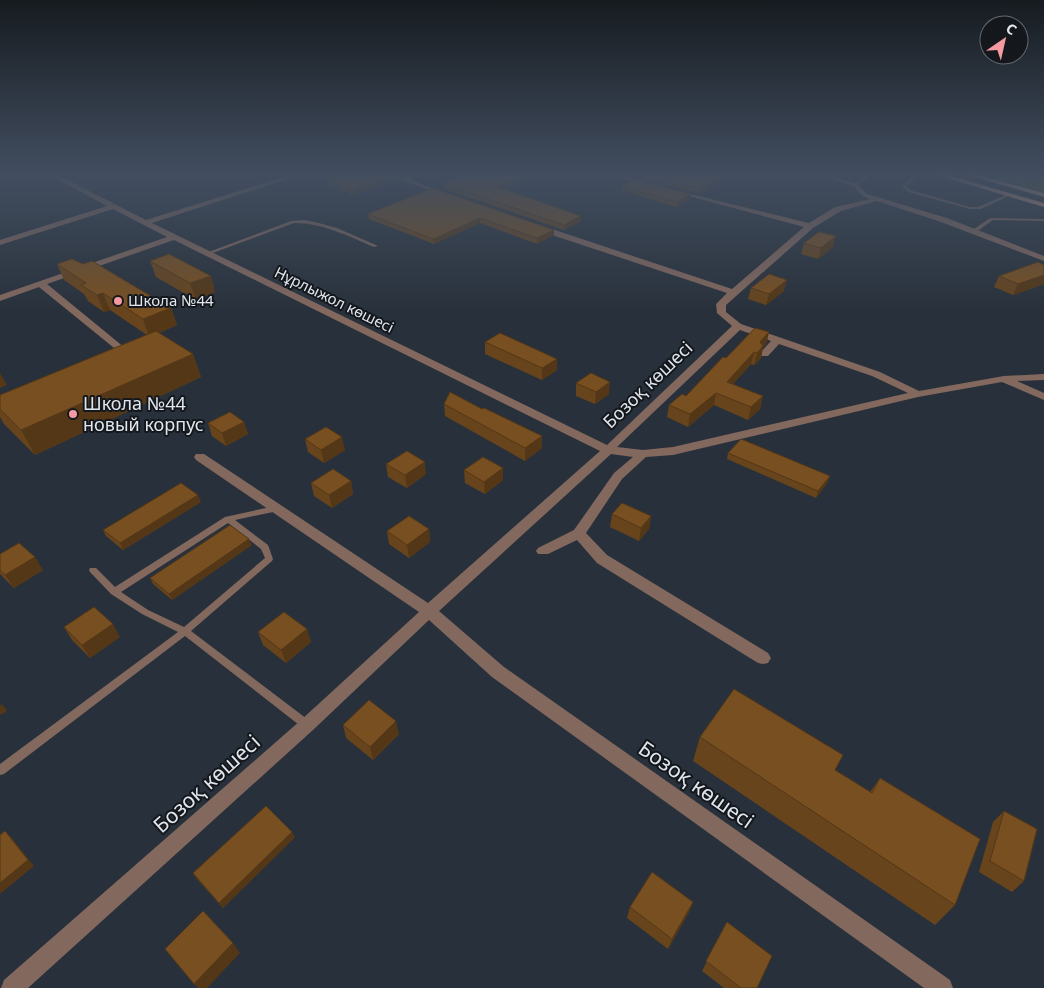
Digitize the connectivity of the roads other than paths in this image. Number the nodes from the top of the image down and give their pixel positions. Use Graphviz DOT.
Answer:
graph roads {
  1 [pos="74,219"];
  2 [pos="141,219"];
  3 [pos="156,219"];
  4 [pos="783,219"];
  5 [pos="821,219"];
  6 [pos="935,219"];
  7 [pos="992,219"];
  8 [pos="998,219"];
  9 [pos="1044,220"];
  10 [pos="147,222"];
  11 [pos="531,225"];
  12 [pos="810,226"];
  13 [pos="973,232"];
  14 [pos="174,237"];
  15 [pos="0,243"];
  16 [pos="376,246"];
  17 [pos="208,253"];
  18 [pos="1044,259"];
  19 [pos="41,284"];
  20 [pos="732,292"];
  21 [pos="0,298"];
  22 [pos="738,326"];
  23 [pos="776,341"];
  24 [pos="122,350"];
  25 [pos="764,354"];
  26 [pos="1044,376"];
  27 [pos="1004,380"];
  28 [pos="918,394"];
  29 [pos="1044,397"];
  30 [pos="608,450"];
  31 [pos="643,454"];
  32 [pos="200,457"];
  33 [pos="275,510"];
  34 [pos="228,519"];
  35 [pos="579,533"];
  36 [pos="543,551"];
  37 [pos="93,570"];
  38 [pos="114,592"];
  39 [pos="429,611"];
  40 [pos="185,631"];
  41 [pos="763,658"];
  42 [pos="307,725"];
  43 [pos="0,770"];
  44 [pos="12,988"];
  45 [pos="942,988"];
  1 -- 15 [label="street"];
  2 -- 10 [label="street, Нұрлыжол көшесі"];
  3 -- 10 [label="street"];
  4 -- 12 [label="street"];
  5 -- 12 [label="street"];
  6 -- 13 [label="street"];
  7 -- 13 [label="lane"];
  8 -- 9 [label="lane"];
  10 -- 14 [label="street, Нұрлыжол көшесі"];
  11 -- 20 [label="street"];
  12 -- 20 [label="street"];
  13 -- 18 [label="street"];
  14 -- 17 [label="street, Нұрлыжол көшесі"];
  14 -- 19 [label="street"];
  16 -- 17 [label="lane"];
  17 -- 30 [label="street, Нұрлыжол көшесі"];
  19 -- 21 [label="street"];
  19 -- 24 [label="street"];
  20 -- 22 [label="street"];
  22 -- 23 [label="street"];
  22 -- 30 [label="street, Бозоқ көшесі"];
  23 -- 25 [label="street"];
  23 -- 28 [label="street"];
  26 -- 27 [label="street, Нұрлыжол көшесі"];
  27 -- 28 [label="street, Нұрлыжол көшесі"];
  27 -- 29 [label="street"];
  28 -- 31 [label="street, Нұрлыжол көшесі"];
  30 -- 31 [label="street, Нұрлыжол көшесі"];
  30 -- 39 [label="street, Бозоқ көшесі"];
  31 -- 35 [label="street"];
  32 -- 33 [label="street, Бозоқ көшесі"];
  33 -- 34 [label="lane"];
  33 -- 39 [label="street, Бозоқ көшесі"];
  34 -- 38 [label="lane"];
  34 -- 40 [label="lane"];
  35 -- 36 [label="street"];
  35 -- 41 [label="street"];
  37 -- 38 [label="lane"];
  38 -- 40 [label="lane"];
  39 -- 42 [label="street, Бозоқ көшесі"];
  39 -- 45 [label="street, Бозоқ көшесі"];
  40 -- 42 [label="lane"];
  40 -- 43 [label="lane"];
  42 -- 44 [label="street, Бозоқ көшесі"];
}
